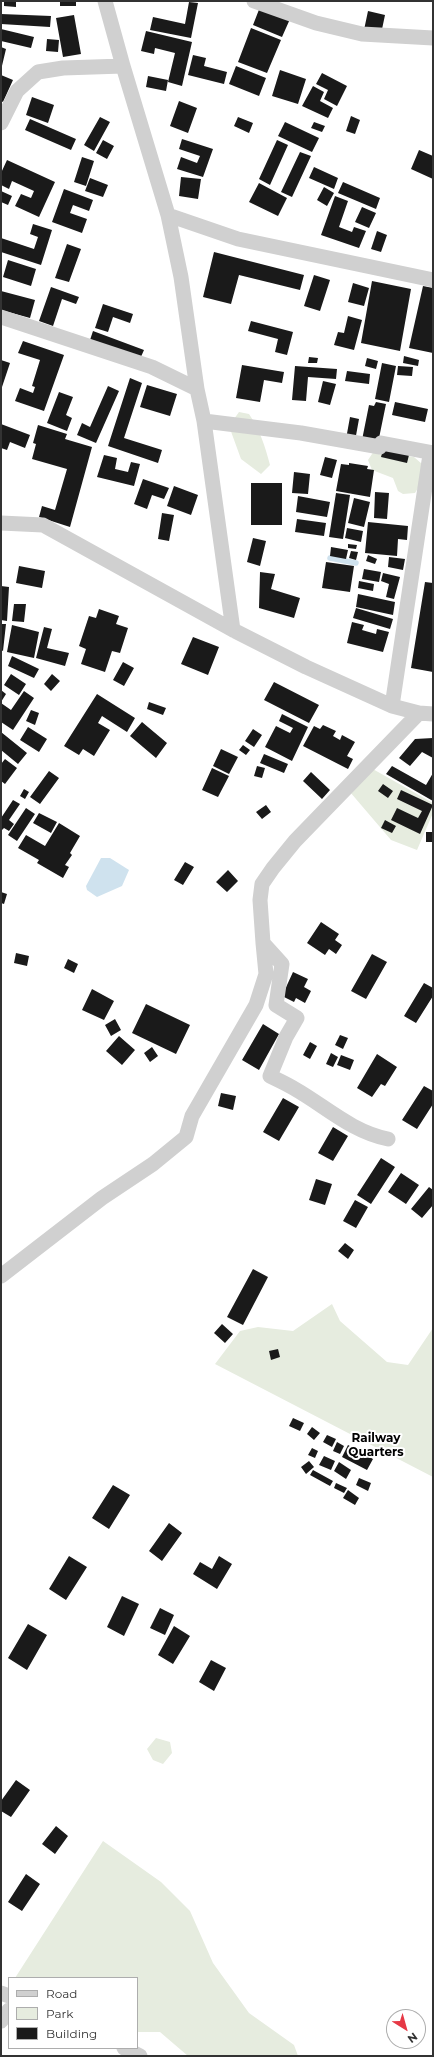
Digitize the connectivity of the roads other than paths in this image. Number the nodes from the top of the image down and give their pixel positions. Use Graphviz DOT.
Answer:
graph roads {
  1 [pos="105,1"];
  2 [pos="254,1"];
  3 [pos="433,38"];
  4 [pos="123,66"];
  5 [pos="1,123"];
  6 [pos="168,215"];
  7 [pos="433,280"];
  8 [pos="1,316"];
  9 [pos="197,389"];
  10 [pos="204,421"];
  11 [pos="433,454"];
  12 [pos="1,523"];
  13 [pos="233,630"];
  14 [pos="392,706"];
  15 [pos="426,713"];
  16 [pos="263,943"];
  17 [pos="388,1138"];
  18 [pos="1,1276"];
  19 [pos="8,2011"];
  20 [pos="1,2021"];
  21 [pos="126,2049"];
  22 [pos="140,2056"];
  1 -- 4 [label="street"];
  2 -- 3 [label="street"];
  4 -- 5 [label="street"];
  4 -- 6 [label="street"];
  6 -- 7 [label="street"];
  6 -- 9 [label="street"];
  8 -- 9 [label="street"];
  9 -- 10 [label="street"];
  10 -- 11 [label="street"];
  10 -- 13 [label="street"];
  11 -- 14 [label="street"];
  12 -- 13 [label="street"];
  13 -- 14 [label="street"];
  14 -- 15 [label="street"];
  15 -- 16 [label="street"];
  16 -- 17 [label="street"];
  16 -- 18 [label="street"];
  19 -- 20 [label="street"];
  21 -- 22 [label="street"];
}
